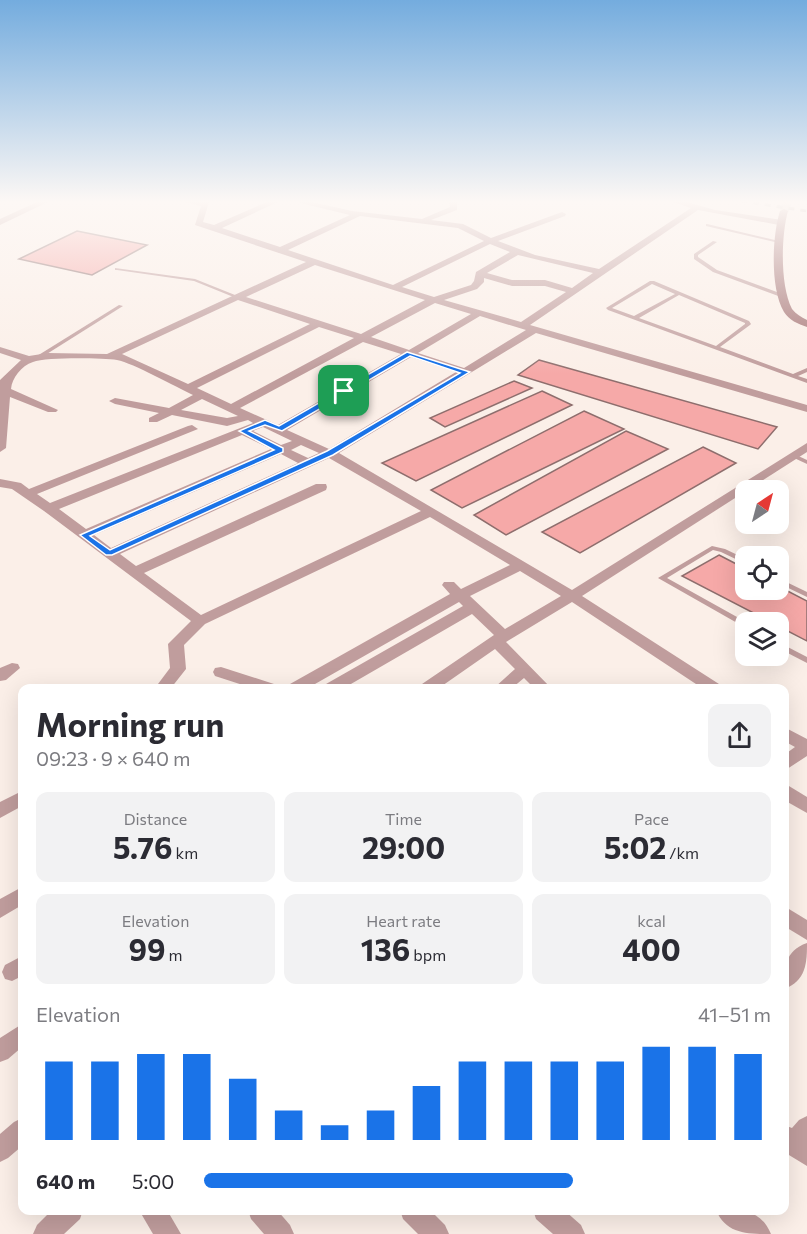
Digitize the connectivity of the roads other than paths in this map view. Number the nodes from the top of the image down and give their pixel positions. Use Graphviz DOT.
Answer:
graph roads {
  1 [pos="303,259"];
  2 [pos="454,259"];
  3 [pos="506,259"];
  4 [pos="539,259"];
  5 [pos="620,259"];
  6 [pos="698,259"];
  7 [pos="780,259"];
  8 [pos="314,262"];
  9 [pos="117,269"];
  10 [pos="600,272"];
  11 [pos="479,274"];
  12 [pos="394,288"];
  13 [pos="574,291"];
  14 [pos="680,293"];
  15 [pos="783,296"];
  16 [pos="238,297"];
  17 [pos="433,300"];
  18 [pos="121,306"];
  19 [pos="479,313"];
  20 [pos="635,318"];
  21 [pos="319,323"];
  22 [pos="807,324"];
  23 [pos="522,325"];
  24 [pos="535,329"];
  25 [pos="362,338"];
  26 [pos="716,348"];
  27 [pos="0,350"];
  28 [pos="409,354"];
  29 [pos="110,356"];
  30 [pos="34,358"];
  31 [pos="807,370"];
  32 [pos="466,372"];
  33 [pos="792,376"];
  34 [pos="807,381"];
  35 [pos="189,388"];
  36 [pos="204,394"];
  37 [pos="3,397"];
  38 [pos="115,401"];
  39 [pos="233,407"];
  40 [pos="807,409"];
  41 [pos="52,410"];
  42 [pos="170,411"];
  43 [pos="252,416"];
  44 [pos="153,420"];
  45 [pos="265,422"];
  46 [pos="1,428"];
  47 [pos="192,429"];
  48 [pos="280,429"];
  49 [pos="243,431"];
  50 [pos="303,440"];
  51 [pos="807,447"];
  52 [pos="0,448"];
  53 [pos="281,450"];
  54 [pos="330,453"];
  55 [pos="801,459"];
  56 [pos="308,463"];
  57 [pos="0,483"];
  58 [pos="321,487"];
  59 [pos="27,494"];
  60 [pos="49,508"];
  61 [pos="430,512"];
  62 [pos="84,535"];
  63 [pos="109,554"];
  64 [pos="735,556"];
  65 [pos="520,565"];
  66 [pos="134,572"];
  67 [pos="789,586"];
  68 [pos="455,590"];
  69 [pos="807,595"];
  70 [pos="572,596"];
  71 [pos="472,607"];
  72 [pos="735,620"];
  73 [pos="200,621"];
  74 [pos="500,639"];
  75 [pos="789,650"];
  76 [pos="807,660"];
  77 [pos="525,669"];
  78 [pos="221,672"];
  79 [pos="166,684"];
  80 [pos="242,684"];
  81 [pos="302,684"];
  82 [pos="339,684"];
  83 [pos="434,684"];
  84 [pos="507,684"];
  85 [pos="539,684"];
  86 [pos="703,684"];
  87 [pos="789,736"];
  88 [pos="807,747"];
  89 [pos="789,761"];
  90 [pos="789,793"];
  91 [pos="18,800"];
  92 [pos="807,806"];
  93 [pos="2,808"];
  94 [pos="18,898"];
  95 [pos="0,910"];
  96 [pos="789,918"];
  97 [pos="807,931"];
  98 [pos="807,952"];
  99 [pos="789,975"];
  100 [pos="18,1037"];
  101 [pos="0,1052"];
  102 [pos="18,1134"];
  103 [pos="0,1150"];
  104 [pos="66,1215"];
  105 [pos="154,1215"];
  106 [pos="264,1215"];
  107 [pos="417,1215"];
  108 [pos="550,1215"];
  109 [pos="734,1215"];
  110 [pos="565,1232"];
  111 [pos="46,1234"];
  112 [pos="168,1234"];
  113 [pos="281,1234"];
  114 [pos="436,1234"];
  115 [pos="758,1234"];
  1 -- 8 [label="street"];
  2 -- 12 [label="street"];
  3 -- 11 [label="street"];
  4 -- 10 [label="street"];
  5 -- 10 [label="street"];
  6 -- 15 [label="lane"];
  7 -- 15 [label="street"];
  8 -- 12 [label="street"];
  8 -- 16 [label="street"];
  9 -- 16 [label="lane"];
  10 -- 13 [label="street"];
  11 -- 13 [label="street"];
  11 -- 17 [label="street"];
  12 -- 17 [label="street"];
  13 -- 23 [label="street"];
  14 -- 20 [label="lane"];
  14 -- 20 [label="lane"];
  14 -- 26 [label="lane"];
  15 -- 22 [label="street"];
  16 -- 21 [label="street"];
  16 -- 29 [label="street"];
  17 -- 19 [label="street"];
  17 -- 25 [label="street"];
  18 -- 30 [label="lane"];
  19 -- 23 [label="street"];
  19 -- 28 [label="street"];
  20 -- 26 [label="lane"];
  21 -- 25 [label="street"];
  21 -- 35 [label="street"];
  23 -- 24 [label="street"];
  24 -- 32 [label="street"];
  24 -- 40 [label="street"];
  25 -- 28 [label="street"];
  25 -- 39 [label="street"];
  26 -- 33 [label="lane"];
  27 -- 30 [label="street"];
  28 -- 32 [label="street"];
  28 -- 48 [label="street"];
  29 -- 30 [label="street"];
  29 -- 35 [label="street"];
  30 -- 37 [label="street"];
  31 -- 33 [label="lane"];
  32 -- 54 [label="street"];
  33 -- 34 [label="lane"];
  35 -- 36 [label="street"];
  36 -- 39 [label="street"];
  36 -- 42 [label="street"];
  37 -- 41 [label="street"];
  37 -- 46 [label="street"];
  38 -- 42 [label="street"];
  39 -- 43 [label="street"];
  42 -- 43 [label="street"];
  42 -- 44 [label="street"];
  43 -- 45 [label="street"];
  45 -- 48 [label="street"];
  45 -- 49 [label="street"];
  46 -- 52 [label="street"];
  47 -- 59 [label="street"];
  48 -- 50 [label="street"];
  49 -- 53 [label="street"];
  49 -- 60 [label="street"];
  50 -- 53 [label="street"];
  50 -- 54 [label="street"];
  51 -- 55 [label="street"];
  53 -- 56 [label="street"];
  53 -- 62 [label="street"];
  54 -- 56 [label="street"];
  54 -- 61 [label="street"];
  55 -- 70 [label="street"];
  56 -- 63 [label="street"];
  57 -- 59 [label="street"];
  58 -- 66 [label="street"];
  59 -- 60 [label="street"];
  60 -- 62 [label="street"];
  61 -- 65 [label="street"];
  61 -- 73 [label="street"];
  62 -- 63 [label="street"];
  63 -- 66 [label="street"];
  64 -- 72 [label="lane"];
  65 -- 68 [label="street"];
  65 -- 70 [label="street"];
  66 -- 73 [label="street"];
  67 -- 69 [label="lane"];
  68 -- 71 [label="street"];
  68 -- 81 [label="street"];
  70 -- 74 [label="street"];
  70 -- 86 [label="street"];
  71 -- 74 [label="street"];
  71 -- 82 [label="street"];
  73 -- 79 [label="street"];
  74 -- 77 [label="street"];
  74 -- 83 [label="street"];
  75 -- 76 [label="lane"];
  77 -- 84 [label="street"];
  77 -- 85 [label="street"];
  78 -- 80 [label="street"];
  87 -- 88 [label="street"];
  88 -- 89 [label="street"];
  90 -- 92 [label="street"];
  91 -- 93 [label="street"];
  94 -- 95 [label="street"];
  96 -- 97 [label="street"];
  98 -- 99 [label="street"];
  100 -- 101 [label="street"];
  102 -- 103 [label="street"];
  104 -- 111 [label="street"];
  105 -- 112 [label="street"];
  106 -- 113 [label="street"];
  107 -- 114 [label="street"];
  108 -- 110 [label="street"];
  109 -- 115 [label="street"];
}
